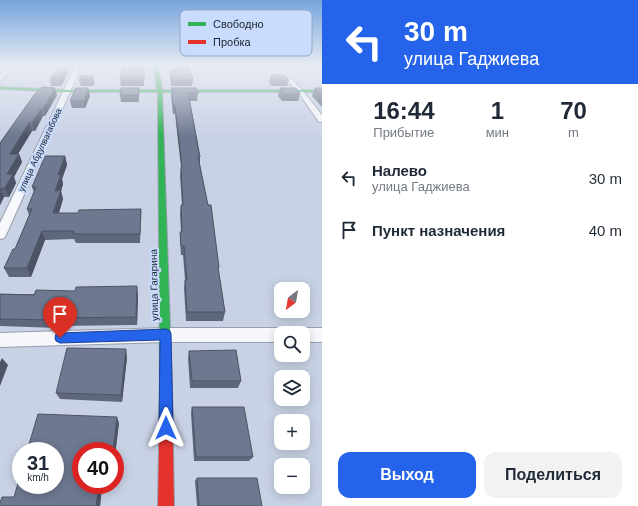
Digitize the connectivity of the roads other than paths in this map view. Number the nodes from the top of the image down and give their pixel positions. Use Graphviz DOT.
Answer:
graph roads {
  1 [pos="14,89"];
  2 [pos="298,89"];
  3 [pos="68,91"];
  4 [pos="160,91"];
  5 [pos="300,91"];
  6 [pos="322,91"];
  7 [pos="322,120"];
  8 [pos="0,236"];
  9 [pos="166,334"];
  10 [pos="274,335"];
  11 [pos="310,335"];
  12 [pos="322,335"];
  13 [pos="0,340"];
  14 [pos="166,506"];
  1 -- 3 [label="street"];
  2 -- 5 [label="street"];
  3 -- 4 [label="street"];
  3 -- 8 [label="street, улица Абдулвагабова"];
  4 -- 5 [label="street"];
  4 -- 9 [label="street, улица Гагарина"];
  5 -- 6 [label="street"];
  5 -- 7 [label="street"];
  9 -- 10 [label="street"];
  9 -- 13 [label="street"];
  9 -- 14 [label="street, улица Гагарина"];
  11 -- 12 [label="street"];
}
